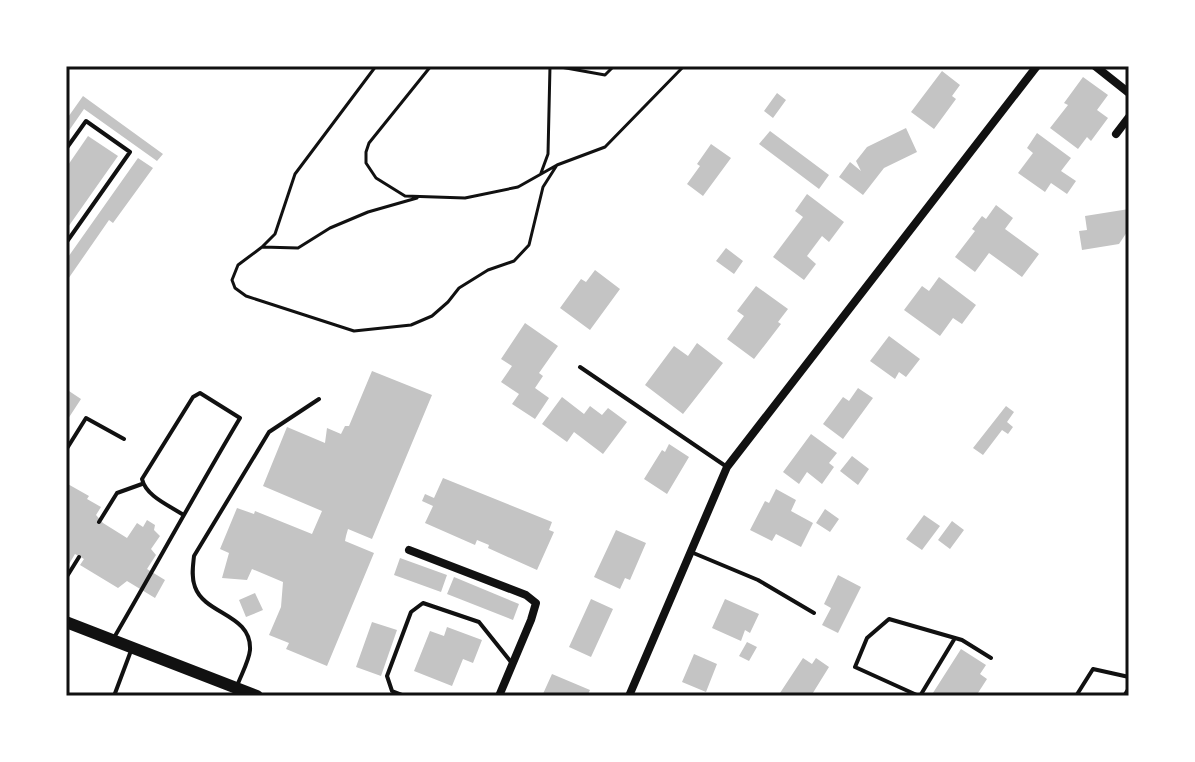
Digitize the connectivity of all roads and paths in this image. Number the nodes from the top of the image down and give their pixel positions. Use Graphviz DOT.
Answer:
graph roads {
  1 [pos="376,66"];
  2 [pos="431,66"];
  3 [pos="552,66"];
  4 [pos="614,66"];
  5 [pos="684,66"];
  6 [pos="1037,66"];
  7 [pos="1095,66"];
  8 [pos="1129,93"];
  9 [pos="1129,117"];
  10 [pos="1116,134"];
  11 [pos="66,149"];
  12 [pos="557,165"];
  13 [pos="540,174"];
  14 [pos="417,198"];
  15 [pos="66,243"];
  16 [pos="262,247"];
  17 [pos="580,367"];
  18 [pos="319,399"];
  19 [pos="124,439"];
  20 [pos="66,450"];
  21 [pos="727,467"];
  22 [pos="142,484"];
  23 [pos="182,514"];
  24 [pos="99,522"];
  25 [pos="409,550"];
  26 [pos="689,551"];
  27 [pos="79,557"];
  28 [pos="66,578"];
  29 [pos="814,613"];
  30 [pos="66,622"];
  31 [pos="955,638"];
  32 [pos="114,639"];
  33 [pos="132,646"];
  34 [pos="991,658"];
  35 [pos="512,663"];
  36 [pos="1129,677"];
  37 [pos="236,688"];
  38 [pos="1129,688"];
  39 [pos="391,694"];
  40 [pos="114,696"];
  41 [pos="257,696"];
  42 [pos="405,696"];
  43 [pos="499,696"];
  44 [pos="629,696"];
  45 [pos="919,696"];
  46 [pos="1076,696"];
  47 [pos="1124,696"];
  1 -- 16 [label="path"];
  2 -- 14 [label="path"];
  3 -- 4 [label="path"];
  3 -- 13 [label="path"];
  5 -- 12 [label="path"];
  6 -- 21 [label="street"];
  7 -- 8 [label="street"];
  9 -- 10 [label="street"];
  11 -- 15 [label="lane"];
  12 -- 13 [label="path"];
  12 -- 16 [label="path"];
  13 -- 14 [label="path"];
  14 -- 16 [label="path"];
  17 -- 21 [label="lane"];
  18 -- 37 [label="lane"];
  19 -- 20 [label="lane"];
  21 -- 26 [label="street"];
  22 -- 23 [label="lane"];
  22 -- 23 [label="lane"];
  22 -- 24 [label="lane"];
  23 -- 32 [label="lane"];
  25 -- 35 [label="street"];
  26 -- 29 [label="lane"];
  26 -- 44 [label="street"];
  27 -- 28 [label="lane"];
  30 -- 32 [label="main road"];
  31 -- 34 [label="lane"];
  31 -- 45 [label="lane"];
  31 -- 45 [label="lane"];
  32 -- 33 [label="main road"];
  33 -- 37 [label="main road"];
  33 -- 40 [label="lane"];
  35 -- 39 [label="lane"];
  35 -- 43 [label="street"];
  36 -- 46 [label="lane"];
  37 -- 41 [label="main road"];
  38 -- 47 [label="lane"];
  39 -- 42 [label="lane"];
}
